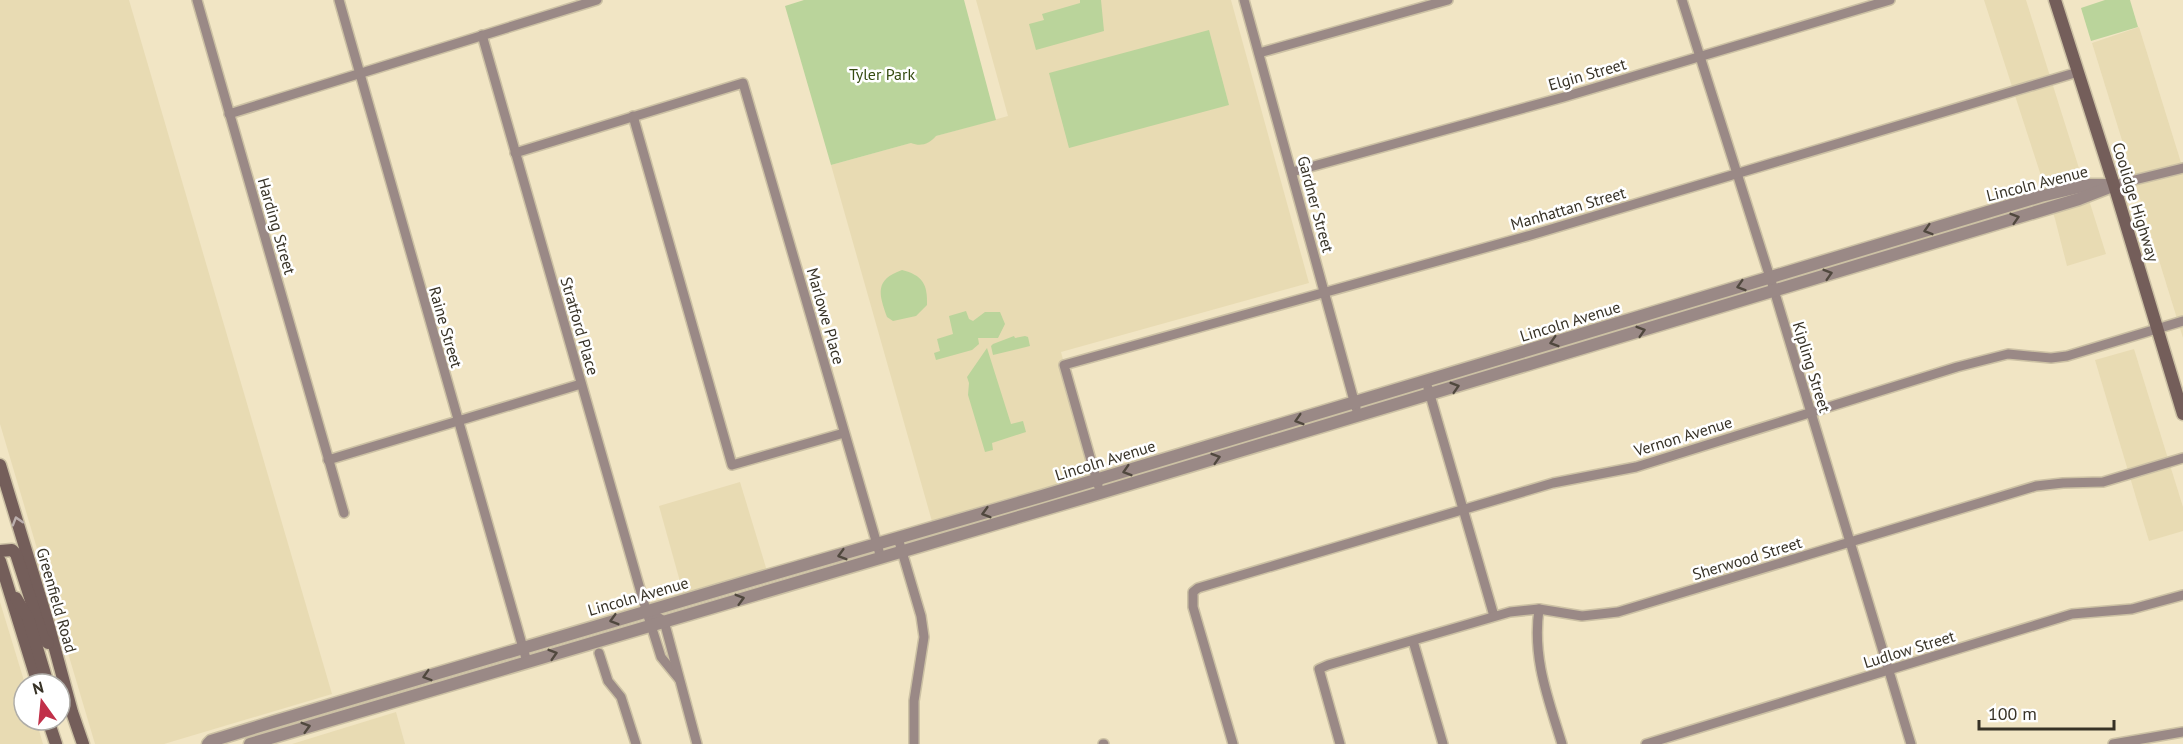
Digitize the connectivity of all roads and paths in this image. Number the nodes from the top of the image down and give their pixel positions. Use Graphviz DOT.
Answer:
graph roads {
  1 [pos="197,0"];
  2 [pos="339,0"];
  3 [pos="597,0"];
  4 [pos="1244,0"];
  5 [pos="1448,0"];
  6 [pos="1682,0"];
  7 [pos="1890,0"];
  8 [pos="2058,1"];
  9 [pos="482,36"];
  10 [pos="1259,53"];
  11 [pos="1700,57"];
  12 [pos="2078,72"];
  13 [pos="358,74"];
  14 [pos="230,114"];
  15 [pos="633,116"];
  16 [pos="515,153"];
  17 [pos="2183,168"];
  18 [pos="1292,172"];
  19 [pos="1737,174"];
  20 [pos="2114,186"];
  21 [pos="1769,277"];
  22 [pos="1774,290"];
  23 [pos="1325,292"];
  24 [pos="2183,321"];
  25 [pos="2157,329"];
  26 [pos="1426,382"];
  27 [pos="581,384"];
  28 [pos="1430,395"];
  29 [pos="1354,403"];
  30 [pos="1810,412"];
  31 [pos="2183,414"];
  32 [pos="1358,416"];
  33 [pos="458,421"];
  34 [pos="844,432"];
  35 [pos="2183,458"];
  36 [pos="328,460"];
  37 [pos="0,465"];
  38 [pos="1096,480"];
  39 [pos="1100,493"];
  40 [pos="1042,496"];
  41 [pos="1046,509"];
  42 [pos="1463,510"];
  43 [pos="344,513"];
  44 [pos="960,521"];
  45 [pos="940,526"];
  46 [pos="964,533"];
  47 [pos="898,538"];
  48 [pos="944,539"];
  49 [pos="1850,542"];
  50 [pos="877,544"];
  51 [pos="0,551"];
  52 [pos="902,552"];
  53 [pos="881,558"];
  54 [pos="0,561"];
  55 [pos="7,585"];
  56 [pos="2183,595"];
  57 [pos="1539,609"];
  58 [pos="647,611"];
  59 [pos="1494,616"];
  60 [pos="657,623"];
  61 [pos="1413,641"];
  62 [pos="523,647"];
  63 [pos="54,651"];
  64 [pos="599,653"];
  65 [pos="527,662"];
  66 [pos="1889,671"];
  67 [pos="34,672"];
  68 [pos="44,672"];
  69 [pos="58,672"];
  70 [pos="72,725"];
  71 [pos="2183,732"];
  72 [pos="83,744"];
  73 [pos="208,744"];
  74 [pos="250,744"];
  75 [pos="636,744"];
  76 [pos="697,744"];
  77 [pos="914,744"];
  78 [pos="1233,744"];
  79 [pos="1340,744"];
  80 [pos="1443,744"];
  81 [pos="1562,744"];
  82 [pos="1646,744"];
  83 [pos="1911,744"];
  84 [pos="2113,744"];
  1 -- 14 [label="street, Harding Street"];
  2 -- 13 [label="street, Raine Street"];
  3 -- 9 [label="street"];
  4 -- 10 [label="street, Gardner Street"];
  5 -- 10 [label="street"];
  6 -- 11 [label="street, Kipling Street"];
  7 -- 11 [label="street, Elgin Street"];
  8 -- 12 [label="main road, Coolidge Highway"];
  9 -- 13 [label="street"];
  9 -- 16 [label="street, Stratford Place"];
  10 -- 18 [label="street, Gardner Street"];
  11 -- 18 [label="street, Elgin Street"];
  11 -- 19 [label="street, Kipling Street"];
  12 -- 19 [label="street, Manhattan Street"];
  12 -- 20 [label="main road, Coolidge Highway"];
  13 -- 14 [label="street"];
  13 -- 33 [label="street, Raine Street"];
  14 -- 36 [label="street, Harding Street"];
  15 -- 16 [label="street"];
  15 -- 34 [label="street, Marlowe Place"];
  15 -- 34 [label="street"];
  16 -- 27 [label="street, Stratford Place"];
  17 -- 20 [label="street"];
  18 -- 23 [label="street, Gardner Street"];
  19 -- 21 [label="street, Kipling Street"];
  19 -- 23 [label="street, Manhattan Street"];
  20 -- 21 [label="street, Lincoln Avenue, one-way"];
  22 -- 20 [label="street, Lincoln Avenue, one-way"];
  20 -- 25 [label="main road, Coolidge Highway"];
  21 -- 22 [label="street, Kipling Street"];
  21 -- 26 [label="street, Lincoln Avenue, one-way"];
  28 -- 22 [label="street, Lincoln Avenue, one-way"];
  22 -- 30 [label="street, Kipling Street"];
  23 -- 29 [label="street, Gardner Street"];
  23 -- 38 [label="street, Manhattan Street"];
  24 -- 25 [label="street, Vernon Avenue"];
  25 -- 30 [label="street, Vernon Avenue"];
  25 -- 31 [label="main road, Coolidge Highway"];
  26 -- 28 [label="street"];
  26 -- 29 [label="street, Lincoln Avenue"];
  27 -- 33 [label="street"];
  27 -- 58 [label="street, Stratford Place"];
  28 -- 32 [label="street, Lincoln Avenue"];
  28 -- 42 [label="street"];
  29 -- 32 [label="street, Gardner Street"];
  29 -- 38 [label="street, Lincoln Avenue, one-way"];
  30 -- 42 [label="street, Vernon Avenue"];
  30 -- 49 [label="street, Kipling Street"];
  39 -- 32 [label="street, Lincoln Avenue, one-way"];
  33 -- 36 [label="street"];
  33 -- 62 [label="street, Raine Street"];
  34 -- 50 [label="street, Marlowe Place"];
  35 -- 49 [label="street, Sherwood Street"];
  36 -- 43 [label="street, Harding Street"];
  63 -- 37 [label="main road, Greenfield Road, one-way"];
  38 -- 39 [label="street"];
  38 -- 40 [label="street, Lincoln Avenue"];
  39 -- 41 [label="street, Lincoln Avenue"];
  40 -- 41 [label="street"];
  40 -- 44 [label="street, Lincoln Avenue, one-way"];
  41 -- 46 [label="street, Lincoln Avenue"];
  42 -- 59 [label="street"];
  42 -- 78 [label="street, Vernon Avenue"];
  44 -- 45 [label="street, Lincoln Avenue"];
  44 -- 46 [label="street"];
  45 -- 47 [label="street, Lincoln Avenue"];
  45 -- 48 [label="street"];
  46 -- 48 [label="street, Lincoln Avenue"];
  47 -- 50 [label="street, Lincoln Avenue"];
  47 -- 52 [label="street"];
  48 -- 52 [label="street, Lincoln Avenue"];
  49 -- 57 [label="street, Sherwood Street"];
  49 -- 66 [label="street, Kipling Street"];
  50 -- 53 [label="street, Marlowe Place"];
  50 -- 58 [label="street, Lincoln Avenue, one-way"];
  51 -- 63 [label="main road"];
  52 -- 53 [label="street, Lincoln Avenue"];
  52 -- 77 [label="street"];
  60 -- 53 [label="street, Lincoln Avenue, one-way"];
  54 -- 55 [label="main road"];
  55 -- 67 [label="main road"];
  55 -- 68 [label="main road"];
  56 -- 66 [label="street, Ludlow Street"];
  57 -- 59 [label="street, Sherwood Street"];
  57 -- 81 [label="street"];
  58 -- 60 [label="street, Stratford Place"];
  58 -- 62 [label="street, Lincoln Avenue, one-way"];
  59 -- 61 [label="street, Sherwood Street"];
  65 -- 60 [label="street, Lincoln Avenue, one-way"];
  60 -- 76 [label="street, Stratford Place"];
  61 -- 79 [label="street, Sherwood Street"];
  61 -- 80 [label="street"];
  62 -- 65 [label="street, Raine Street"];
  62 -- 73 [label="street, Lincoln Avenue, one-way"];
  63 -- 69 [label="main road, Greenfield Road"];
  64 -- 75 [label="street"];
  74 -- 65 [label="street, Lincoln Avenue, one-way"];
  66 -- 82 [label="street, Ludlow Street"];
  66 -- 83 [label="street, Kipling Street"];
  70 -- 72 [label="main road, Greenfield Road"];
  71 -- 84 [label="street"];
}
